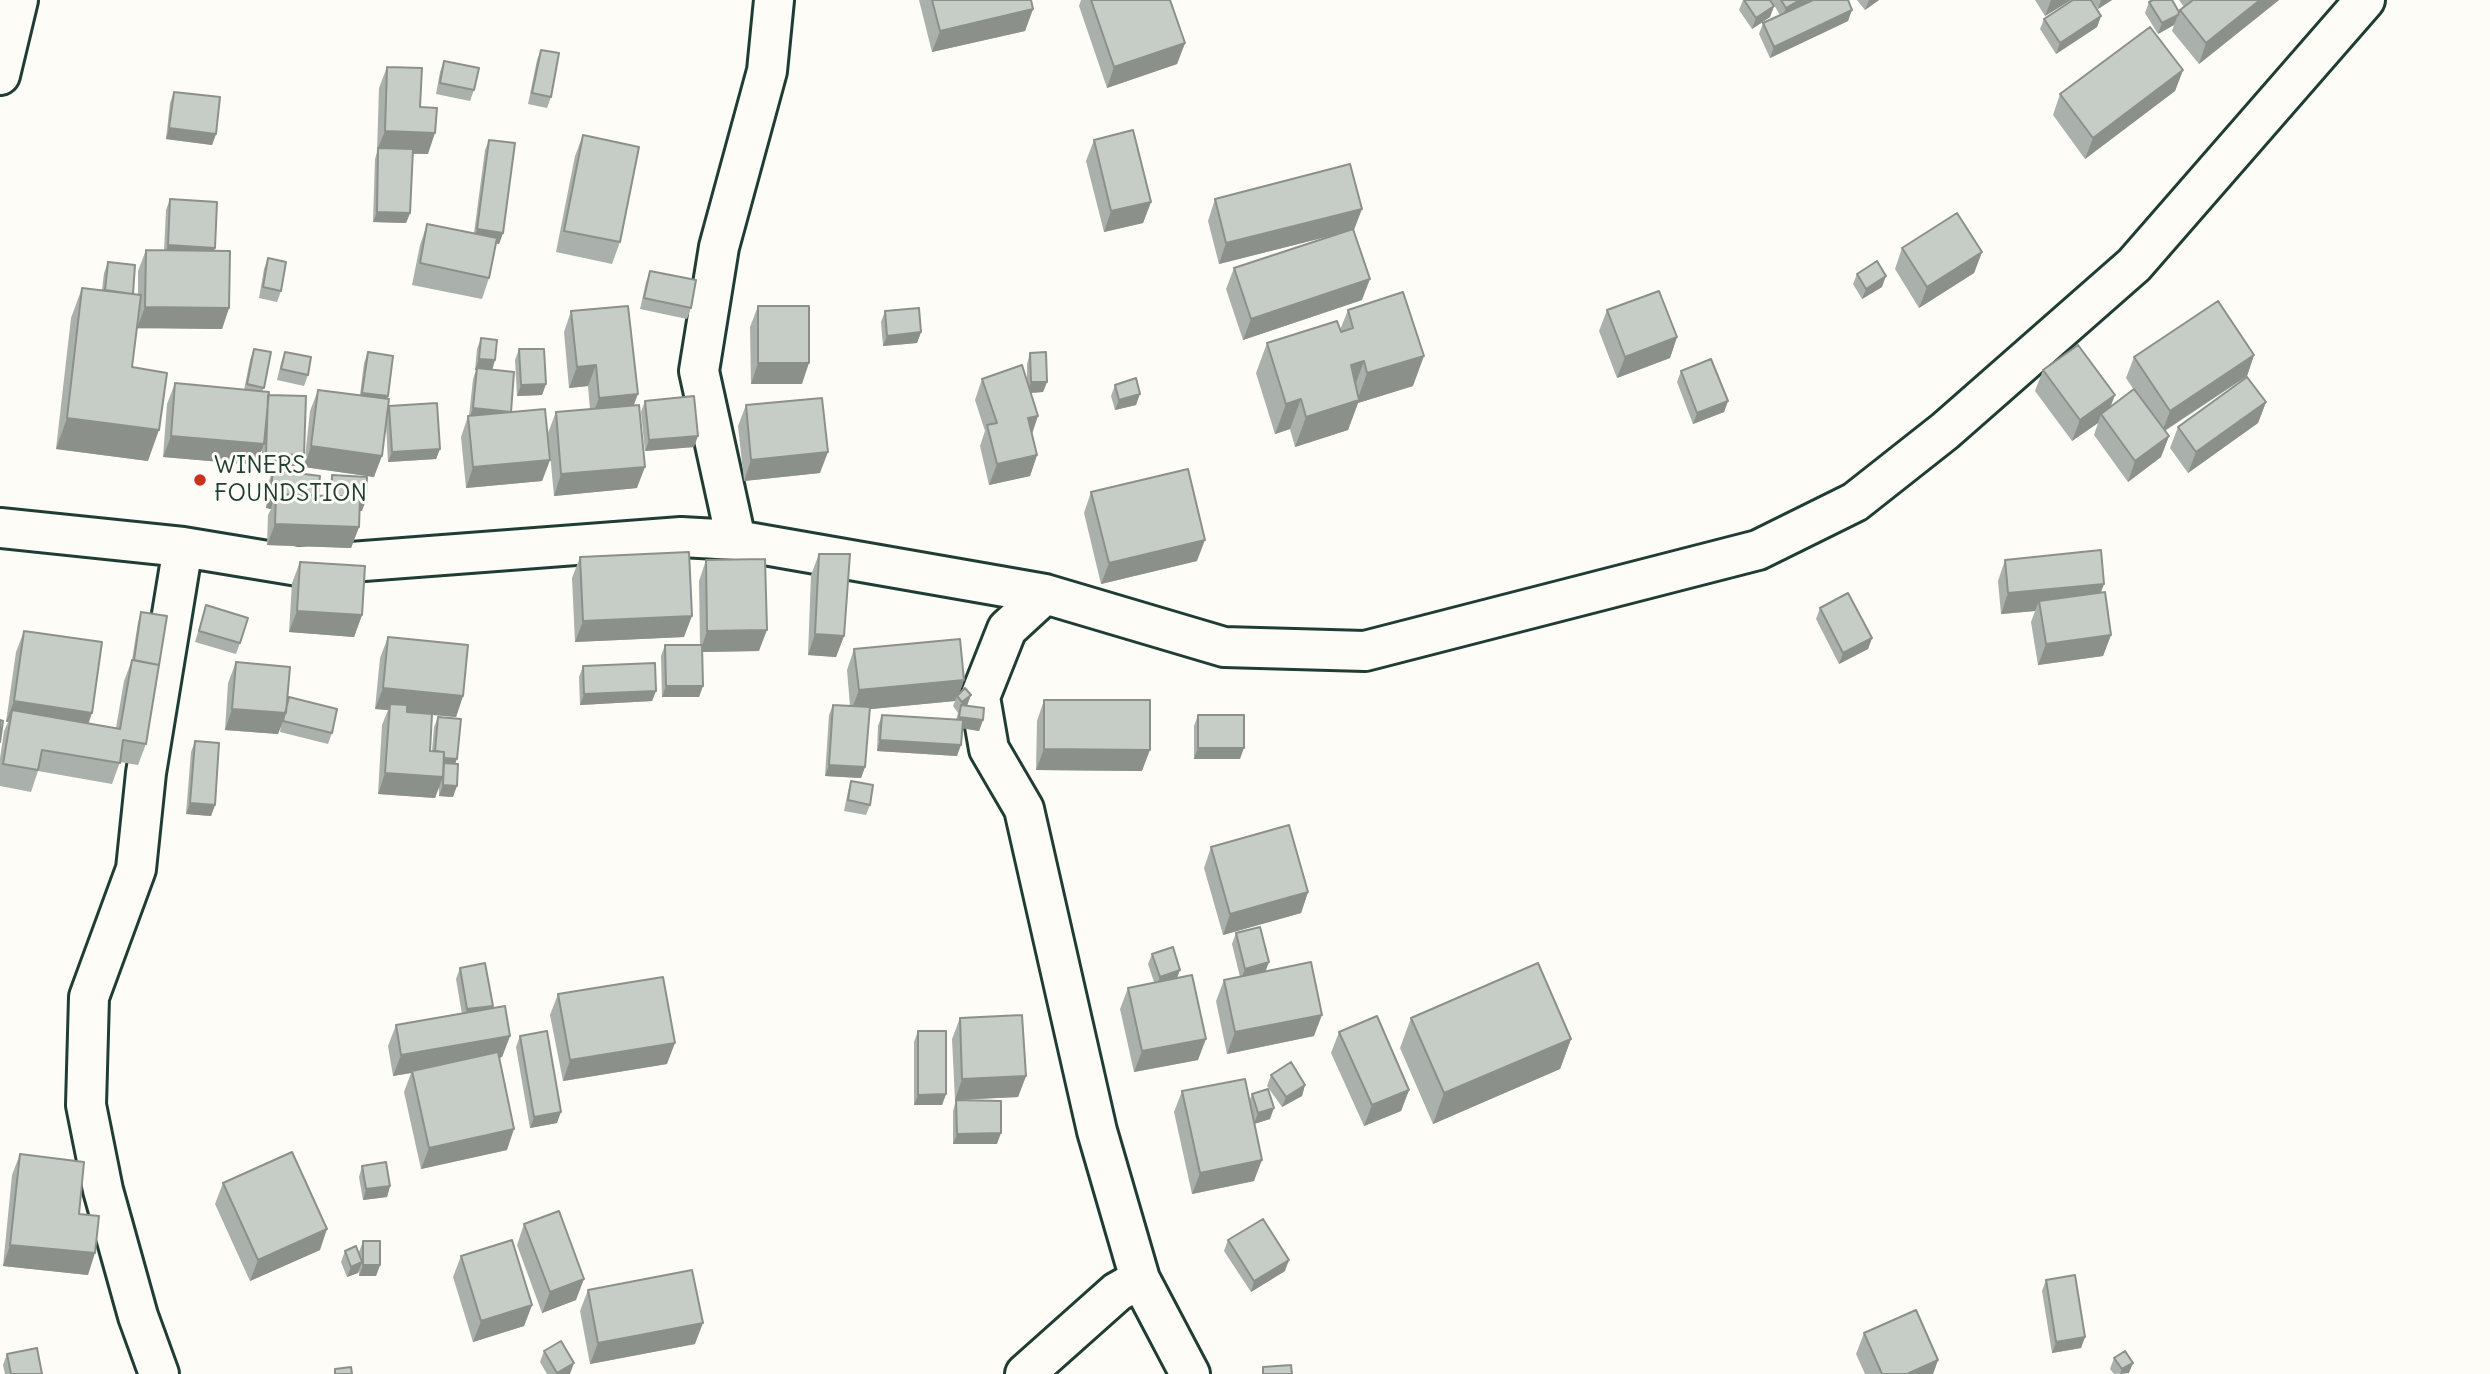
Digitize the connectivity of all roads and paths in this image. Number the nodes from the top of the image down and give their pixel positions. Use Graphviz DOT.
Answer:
graph roads {
  1 [pos="18,0"];
  2 [pos="774,0"];
  3 [pos="2365,0"];
  4 [pos="0,75"];
  5 [pos="0,528"];
  6 [pos="736,540"];
  7 [pos="183,547"];
  8 [pos="1045,594"];
  9 [pos="1140,1279"];
  10 [pos="159,1374"];
  11 [pos="1025,1374"];
  12 [pos="1190,1374"];
  1 -- 4 [label="street"];
  2 -- 6 [label="street"];
  3 -- 8 [label="street"];
  5 -- 7 [label="street"];
  6 -- 7 [label="street"];
  6 -- 8 [label="street"];
  7 -- 10 [label="street"];
  8 -- 9 [label="street"];
  9 -- 11 [label="street"];
  9 -- 12 [label="street"];
}
